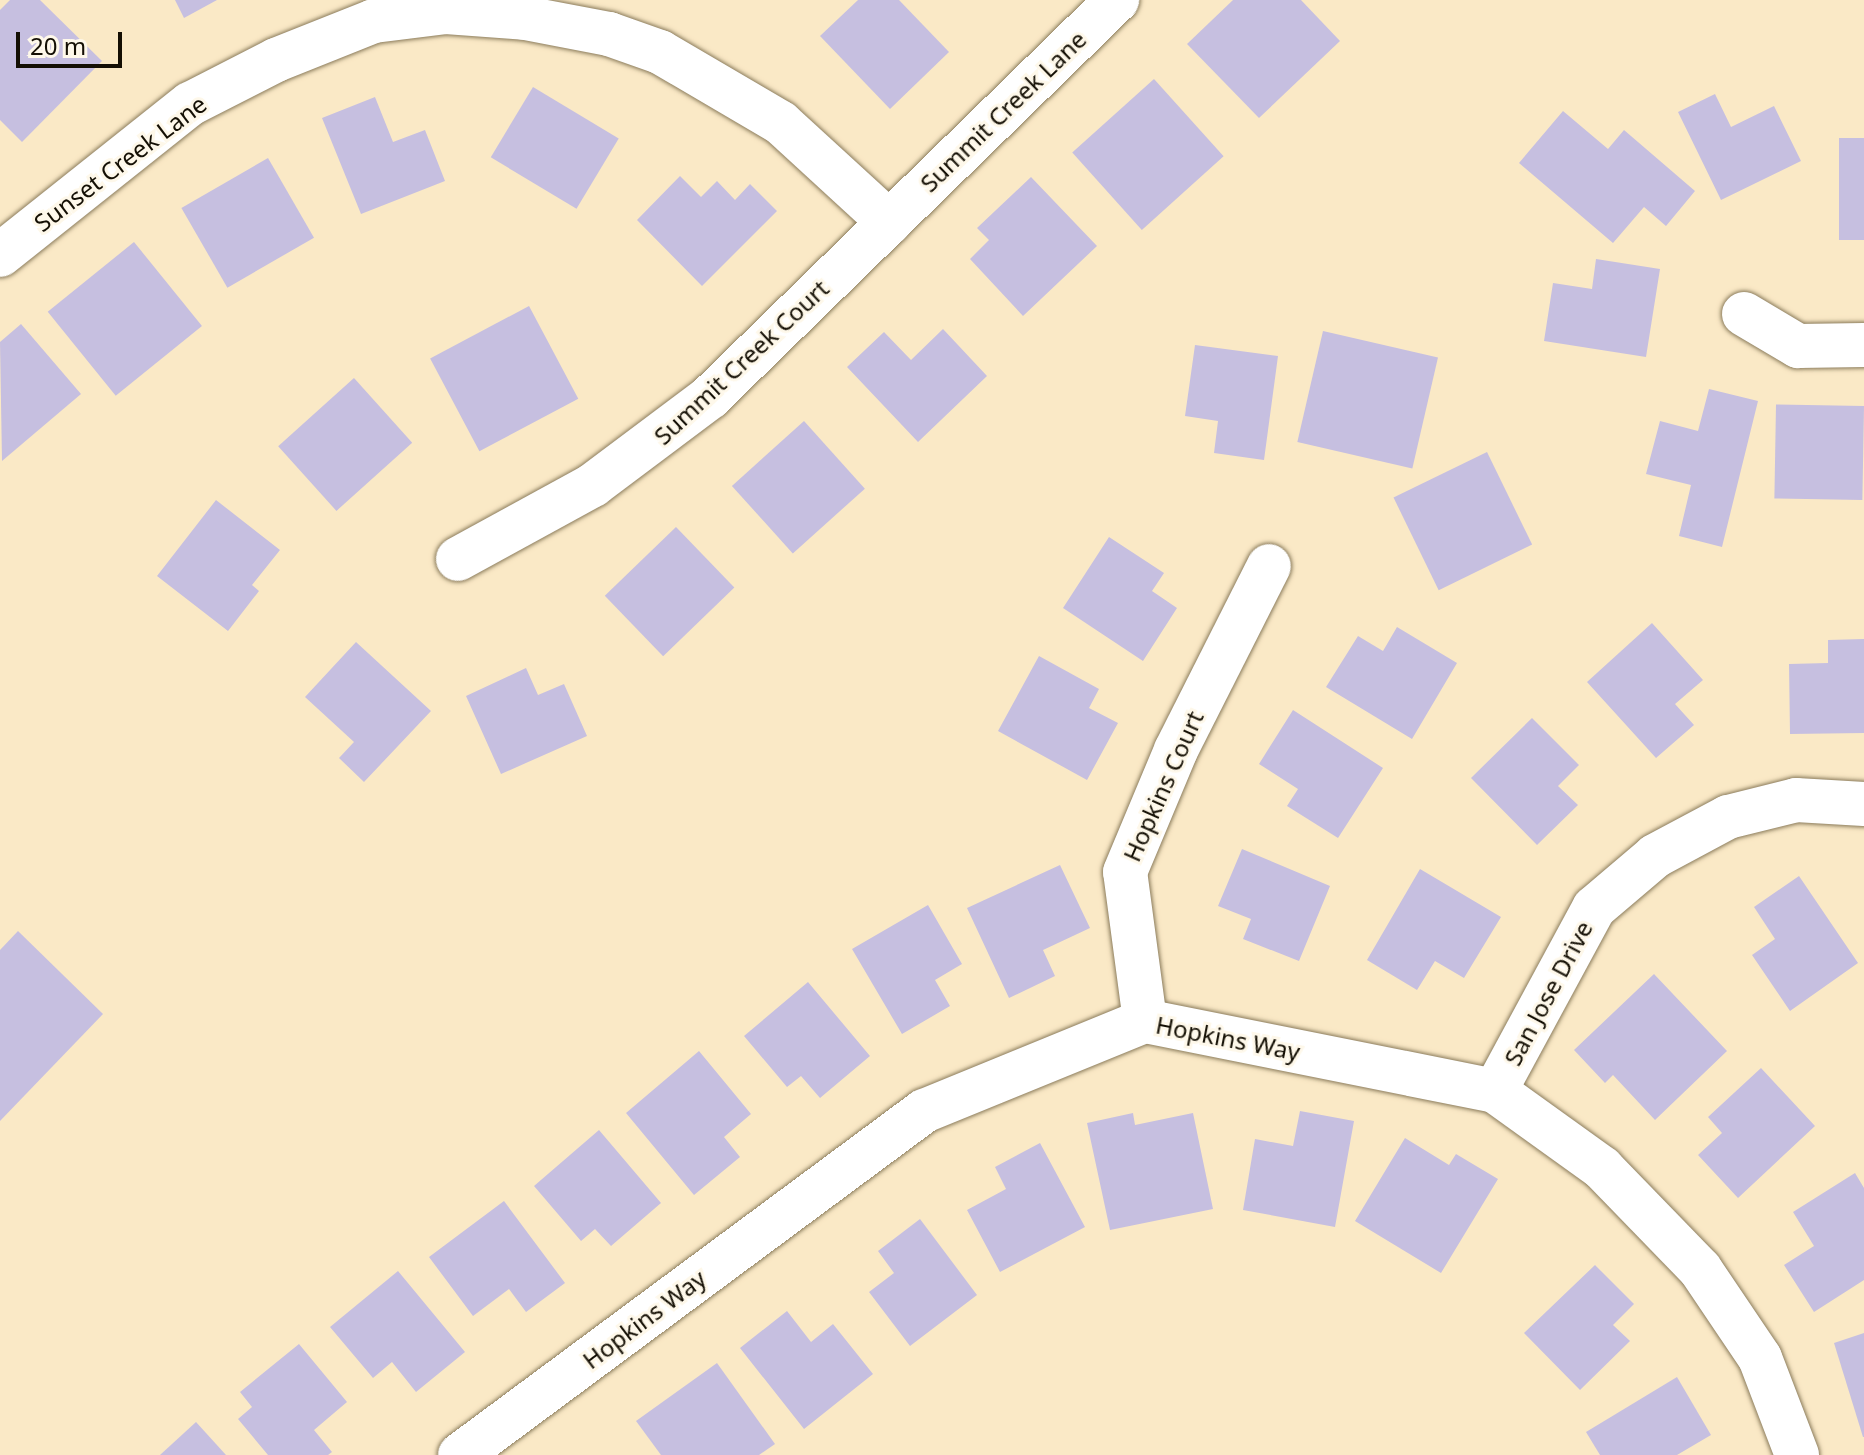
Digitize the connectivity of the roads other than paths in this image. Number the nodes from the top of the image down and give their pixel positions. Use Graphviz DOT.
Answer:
graph roads {
  1 [pos="1117,0"];
  2 [pos="889,222"];
  3 [pos="3,248"];
  4 [pos="1744,314"];
  5 [pos="1864,345"];
  6 [pos="458,559"];
  7 [pos="1269,566"];
  8 [pos="1864,804"];
  9 [pos="1145,1021"];
  10 [pos="1495,1091"];
  11 [pos="460,1455"];
  12 [pos="1797,1455"];
  1 -- 2 [label="street, Summit Creek Lane"];
  2 -- 3 [label="street, Sunset Creek Lane"];
  2 -- 6 [label="street, Summit Creek Court"];
  4 -- 5 [label="street"];
  7 -- 9 [label="street, Hopkins Court"];
  8 -- 10 [label="street, San Jose Drive"];
  9 -- 10 [label="street, Hopkins Way"];
  9 -- 11 [label="street, Hopkins Way"];
  10 -- 12 [label="street, Hopkins Way"];
}
